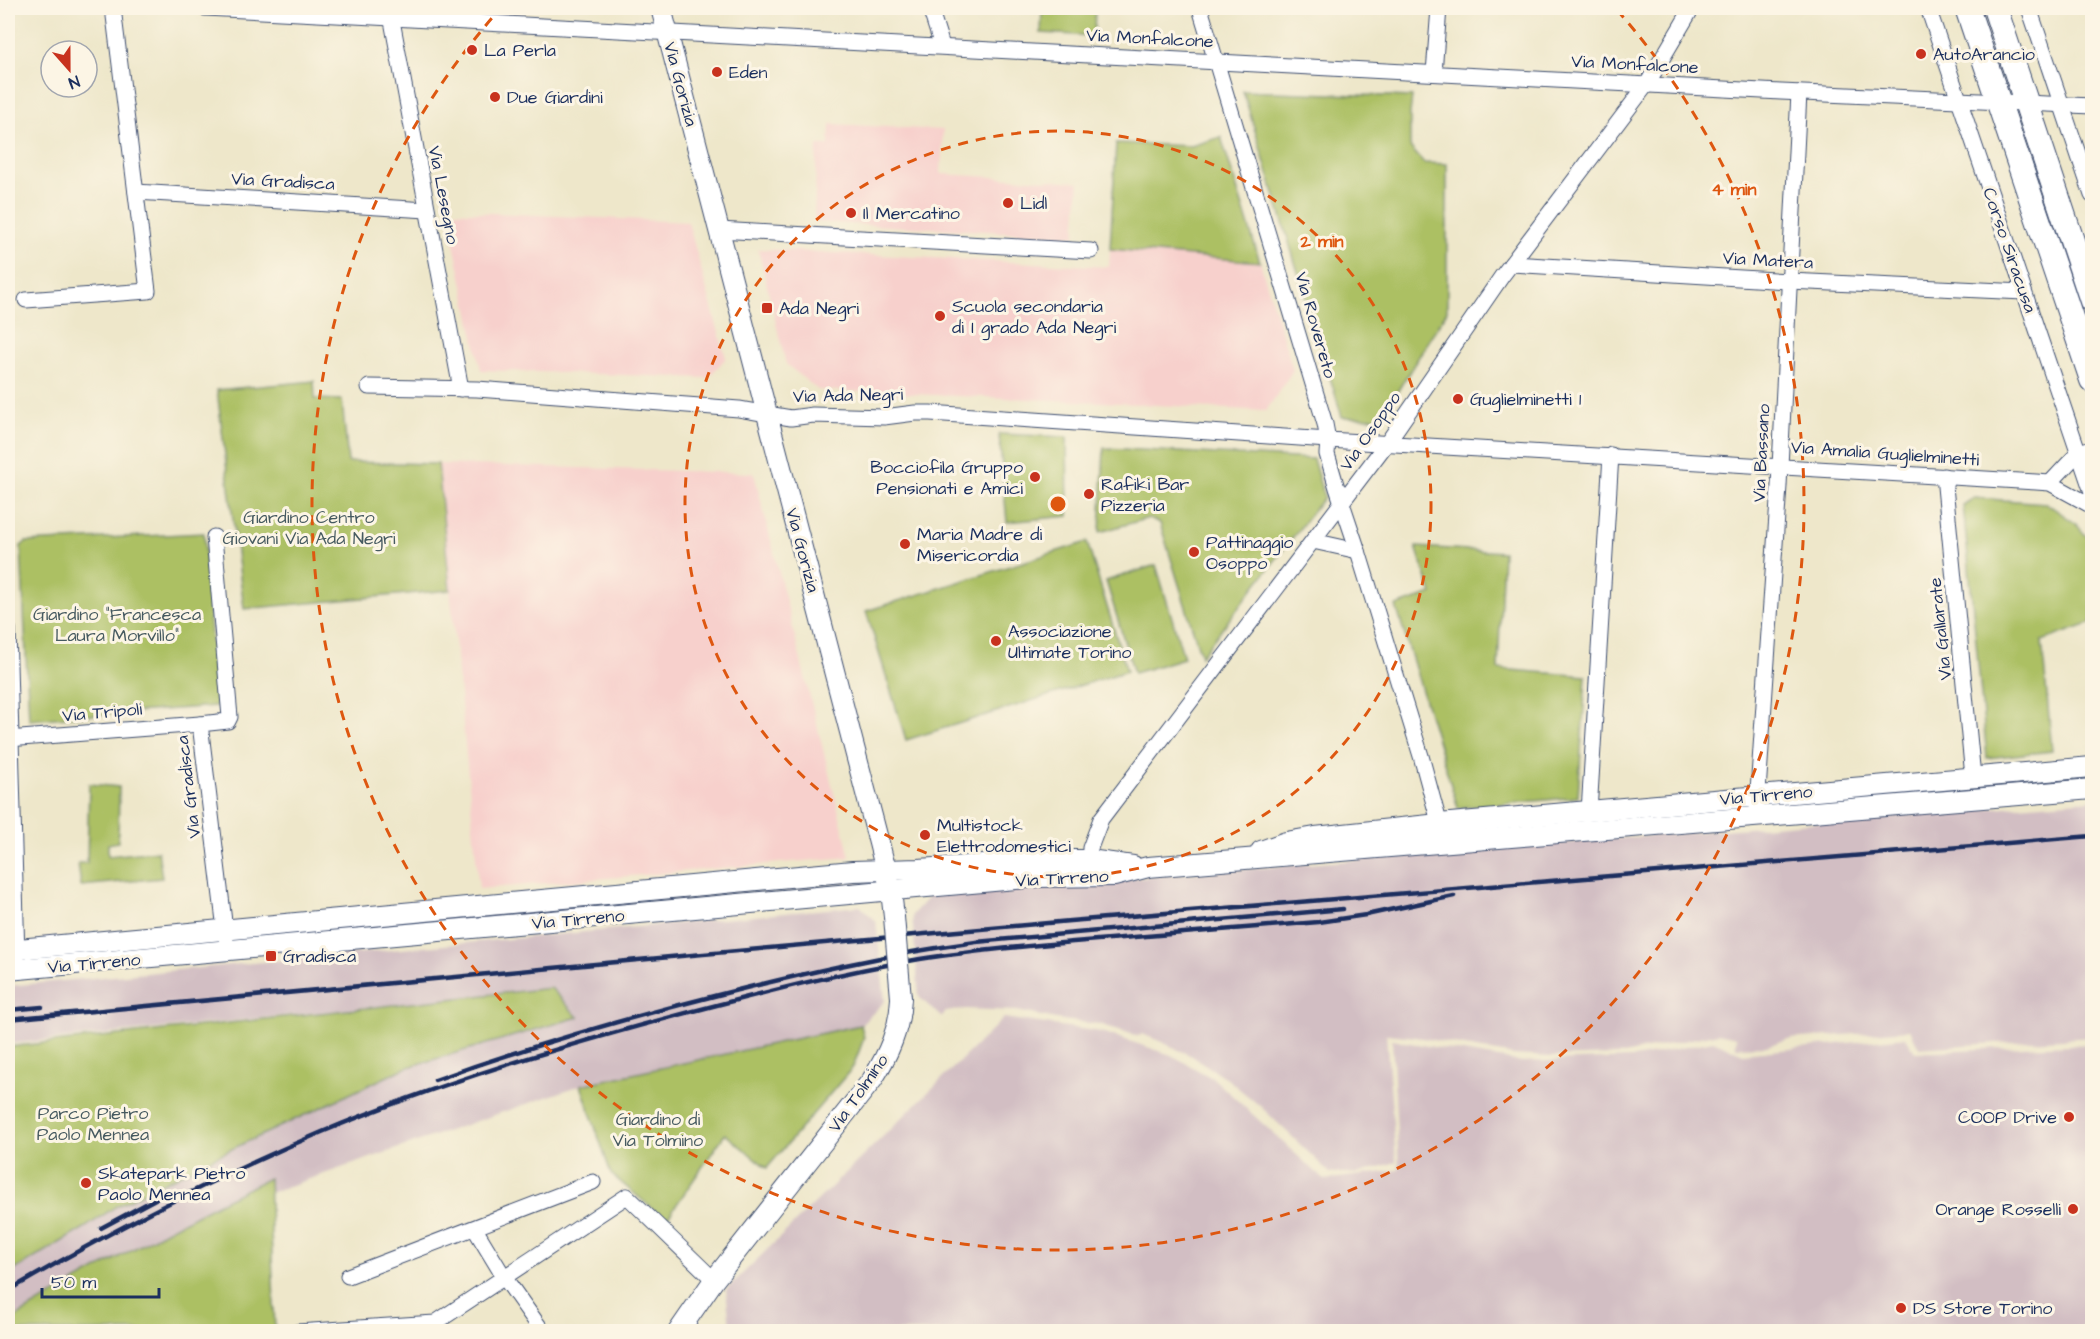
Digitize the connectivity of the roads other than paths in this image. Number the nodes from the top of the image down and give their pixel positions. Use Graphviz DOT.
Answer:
graph roads {
  1 [pos="113,8"];
  2 [pos="205,8"];
  3 [pos="661,8"];
  4 [pos="930,8"];
  5 [pos="1200,8"];
  6 [pos="1439,8"];
  7 [pos="1692,8"];
  8 [pos="1928,8"];
  9 [pos="1967,8"];
  10 [pos="1995,8"];
  11 [pos="2029,8"];
  12 [pos="391,13"];
  13 [pos="668,32"];
  14 [pos="942,46"];
  15 [pos="1216,61"];
  16 [pos="1434,73"];
  17 [pos="1647,84"];
  18 [pos="1799,93"];
  19 [pos="1959,99"];
  20 [pos="1999,101"];
  21 [pos="2027,103"];
  22 [pos="2061,105"];
  23 [pos="2092,106"];
  24 [pos="136,192"];
  25 [pos="2092,195"];
  26 [pos="427,210"];
  27 [pos="719,230"];
  28 [pos="1091,251"];
  29 [pos="1511,264"];
  30 [pos="1789,281"];
  31 [pos="2024,292"];
  32 [pos="26,300"];
  33 [pos="2092,301"];
  34 [pos="2092,380"];
  35 [pos="369,387"];
  36 [pos="461,389"];
  37 [pos="767,413"];
  38 [pos="1328,440"];
  39 [pos="1387,443"];
  40 [pos="2086,450"];
  41 [pos="1611,455"];
  42 [pos="1780,466"];
  43 [pos="1944,476"];
  44 [pos="2049,483"];
  45 [pos="2092,492"];
  46 [pos="1342,504"];
  47 [pos="2092,506"];
  48 [pos="214,537"];
  49 [pos="1313,541"];
  50 [pos="1358,550"];
  51 [pos="8,628"];
  52 [pos="200,724"];
  53 [pos="9,739"];
  54 [pos="2092,767"];
  55 [pos="1973,777"];
  56 [pos="2092,789"];
  57 [pos="1757,806"];
  58 [pos="1589,812"];
  59 [pos="1442,833"];
  60 [pos="1089,868"];
  61 [pos="885,870"];
  62 [pos="891,891"];
  63 [pos="225,930"];
  64 [pos="12,950"];
  65 [pos="227,950"];
  66 [pos="13,970"];
  67 [pos="593,1182"];
  68 [pos="475,1229"];
  69 [pos="348,1276"];
  70 [pos="504,1277"];
  71 [pos="714,1280"];
  72 [pos="404,1328"];
  73 [pos="297,1332"];
  74 [pos="543,1332"];
  75 [pos="678,1332"];
  1 -- 24 [label="street"];
  2 -- 12 [label="street, Via Monfalcone"];
  3 -- 13 [label="street, Via Gorizia"];
  4 -- 14 [label="street"];
  5 -- 15 [label="street, Via Rovereto"];
  6 -- 16 [label="street"];
  7 -- 17 [label="street, Via Osoppo"];
  8 -- 19 [label="street, Corso Siracusa"];
  9 -- 20 [label="main road, Corso Siracusa"];
  10 -- 21 [label="main road"];
  11 -- 22 [label="street"];
  12 -- 13 [label="street, Via Monfalcone"];
  12 -- 26 [label="street, Via Lesegno"];
  13 -- 14 [label="street, Via Monfalcone"];
  13 -- 27 [label="street, Via Gorizia"];
  14 -- 15 [label="street, Via Monfalcone"];
  15 -- 16 [label="street, Via Monfalcone"];
  15 -- 38 [label="street, Via Rovereto"];
  16 -- 17 [label="street, Via Monfalcone"];
  17 -- 18 [label="street, Via Monfalcone"];
  17 -- 29 [label="street, Via Osoppo"];
  18 -- 19 [label="street, Via Monfalcone"];
  18 -- 30 [label="street, Via Bassano"];
  19 -- 20 [label="street, Via Monfalcone"];
  19 -- 31 [label="street, Corso Siracusa"];
  20 -- 21 [label="street, Via Monfalcone"];
  20 -- 34 [label="main road, Corso Siracusa"];
  21 -- 22 [label="street, Via Monfalcone"];
  21 -- 33 [label="main road"];
  22 -- 23 [label="street, Via Monfalcone"];
  22 -- 25 [label="street"];
  24 -- 26 [label="street, Via Gradisca"];
  24 -- 32 [label="street"];
  26 -- 36 [label="street, Via Lesegno"];
  27 -- 28 [label="street"];
  27 -- 37 [label="street, Via Gorizia"];
  29 -- 30 [label="street, Via Matera"];
  29 -- 39 [label="street, Via Osoppo"];
  30 -- 31 [label="street, Via Matera"];
  30 -- 42 [label="street, Via Bassano"];
  31 -- 40 [label="street, Corso Siracusa"];
  35 -- 36 [label="street, Via Ada Negri"];
  36 -- 37 [label="street, Via Ada Negri"];
  37 -- 38 [label="street, Via Ada Negri"];
  37 -- 61 [label="street, Via Gorizia"];
  38 -- 39 [label="street, Via Amalia Guglielminetti"];
  38 -- 46 [label="street, Via Rovereto"];
  39 -- 41 [label="street, Via Amalia Guglielminetti"];
  39 -- 46 [label="street, Via Osoppo"];
  40 -- 44 [label="street"];
  40 -- 45 [label="street, Corso Siracusa"];
  41 -- 42 [label="street, Via Amalia Guglielminetti"];
  41 -- 58 [label="street"];
  42 -- 43 [label="street, Via Amalia Guglielminetti"];
  42 -- 57 [label="street, Via Bassano"];
  43 -- 44 [label="street, Via Amalia Guglielminetti"];
  43 -- 55 [label="street, Via Gallarate"];
  44 -- 47 [label="street, Via Amalia Guglielminetti"];
  46 -- 49 [label="street, Via Osoppo"];
  46 -- 50 [label="street, Via Rovereto"];
  48 -- 52 [label="street, Via Gradisca"];
  49 -- 50 [label="street"];
  49 -- 60 [label="street, Via Osoppo"];
  50 -- 59 [label="street, Via Rovereto"];
  51 -- 53 [label="street"];
  52 -- 53 [label="street, Via Tripoli"];
  52 -- 63 [label="street, Via Gradisca"];
  53 -- 64 [label="street"];
  54 -- 55 [label="street, Via Tirreno"];
  55 -- 57 [label="street, Via Tirreno"];
  56 -- 57 [label="street, Via Tirreno"];
  57 -- 58 [label="street, Via Tirreno"];
  57 -- 59 [label="street, Via Tirreno"];
  58 -- 59 [label="street, Via Tirreno"];
  59 -- 60 [label="street, Via Tirreno"];
  60 -- 61 [label="street, Via Tirreno"];
  60 -- 62 [label="street, Via Tirreno"];
  61 -- 62 [label="street, Via Tolmino"];
  61 -- 63 [label="street, Via Tirreno"];
  62 -- 65 [label="street, Via Tirreno"];
  62 -- 71 [label="street, Via Tolmino, bridge"];
  63 -- 64 [label="street, Via Tirreno"];
  63 -- 65 [label="street, Via Gradisca"];
  64 -- 66 [label="street"];
  65 -- 66 [label="street, Via Tirreno"];
  67 -- 68 [label="street"];
  68 -- 69 [label="street"];
  68 -- 70 [label="street"];
  70 -- 71 [label="street"];
  70 -- 72 [label="street"];
  70 -- 74 [label="street"];
  71 -- 75 [label="street, Via Tolmino"];
  72 -- 73 [label="street"];
}
